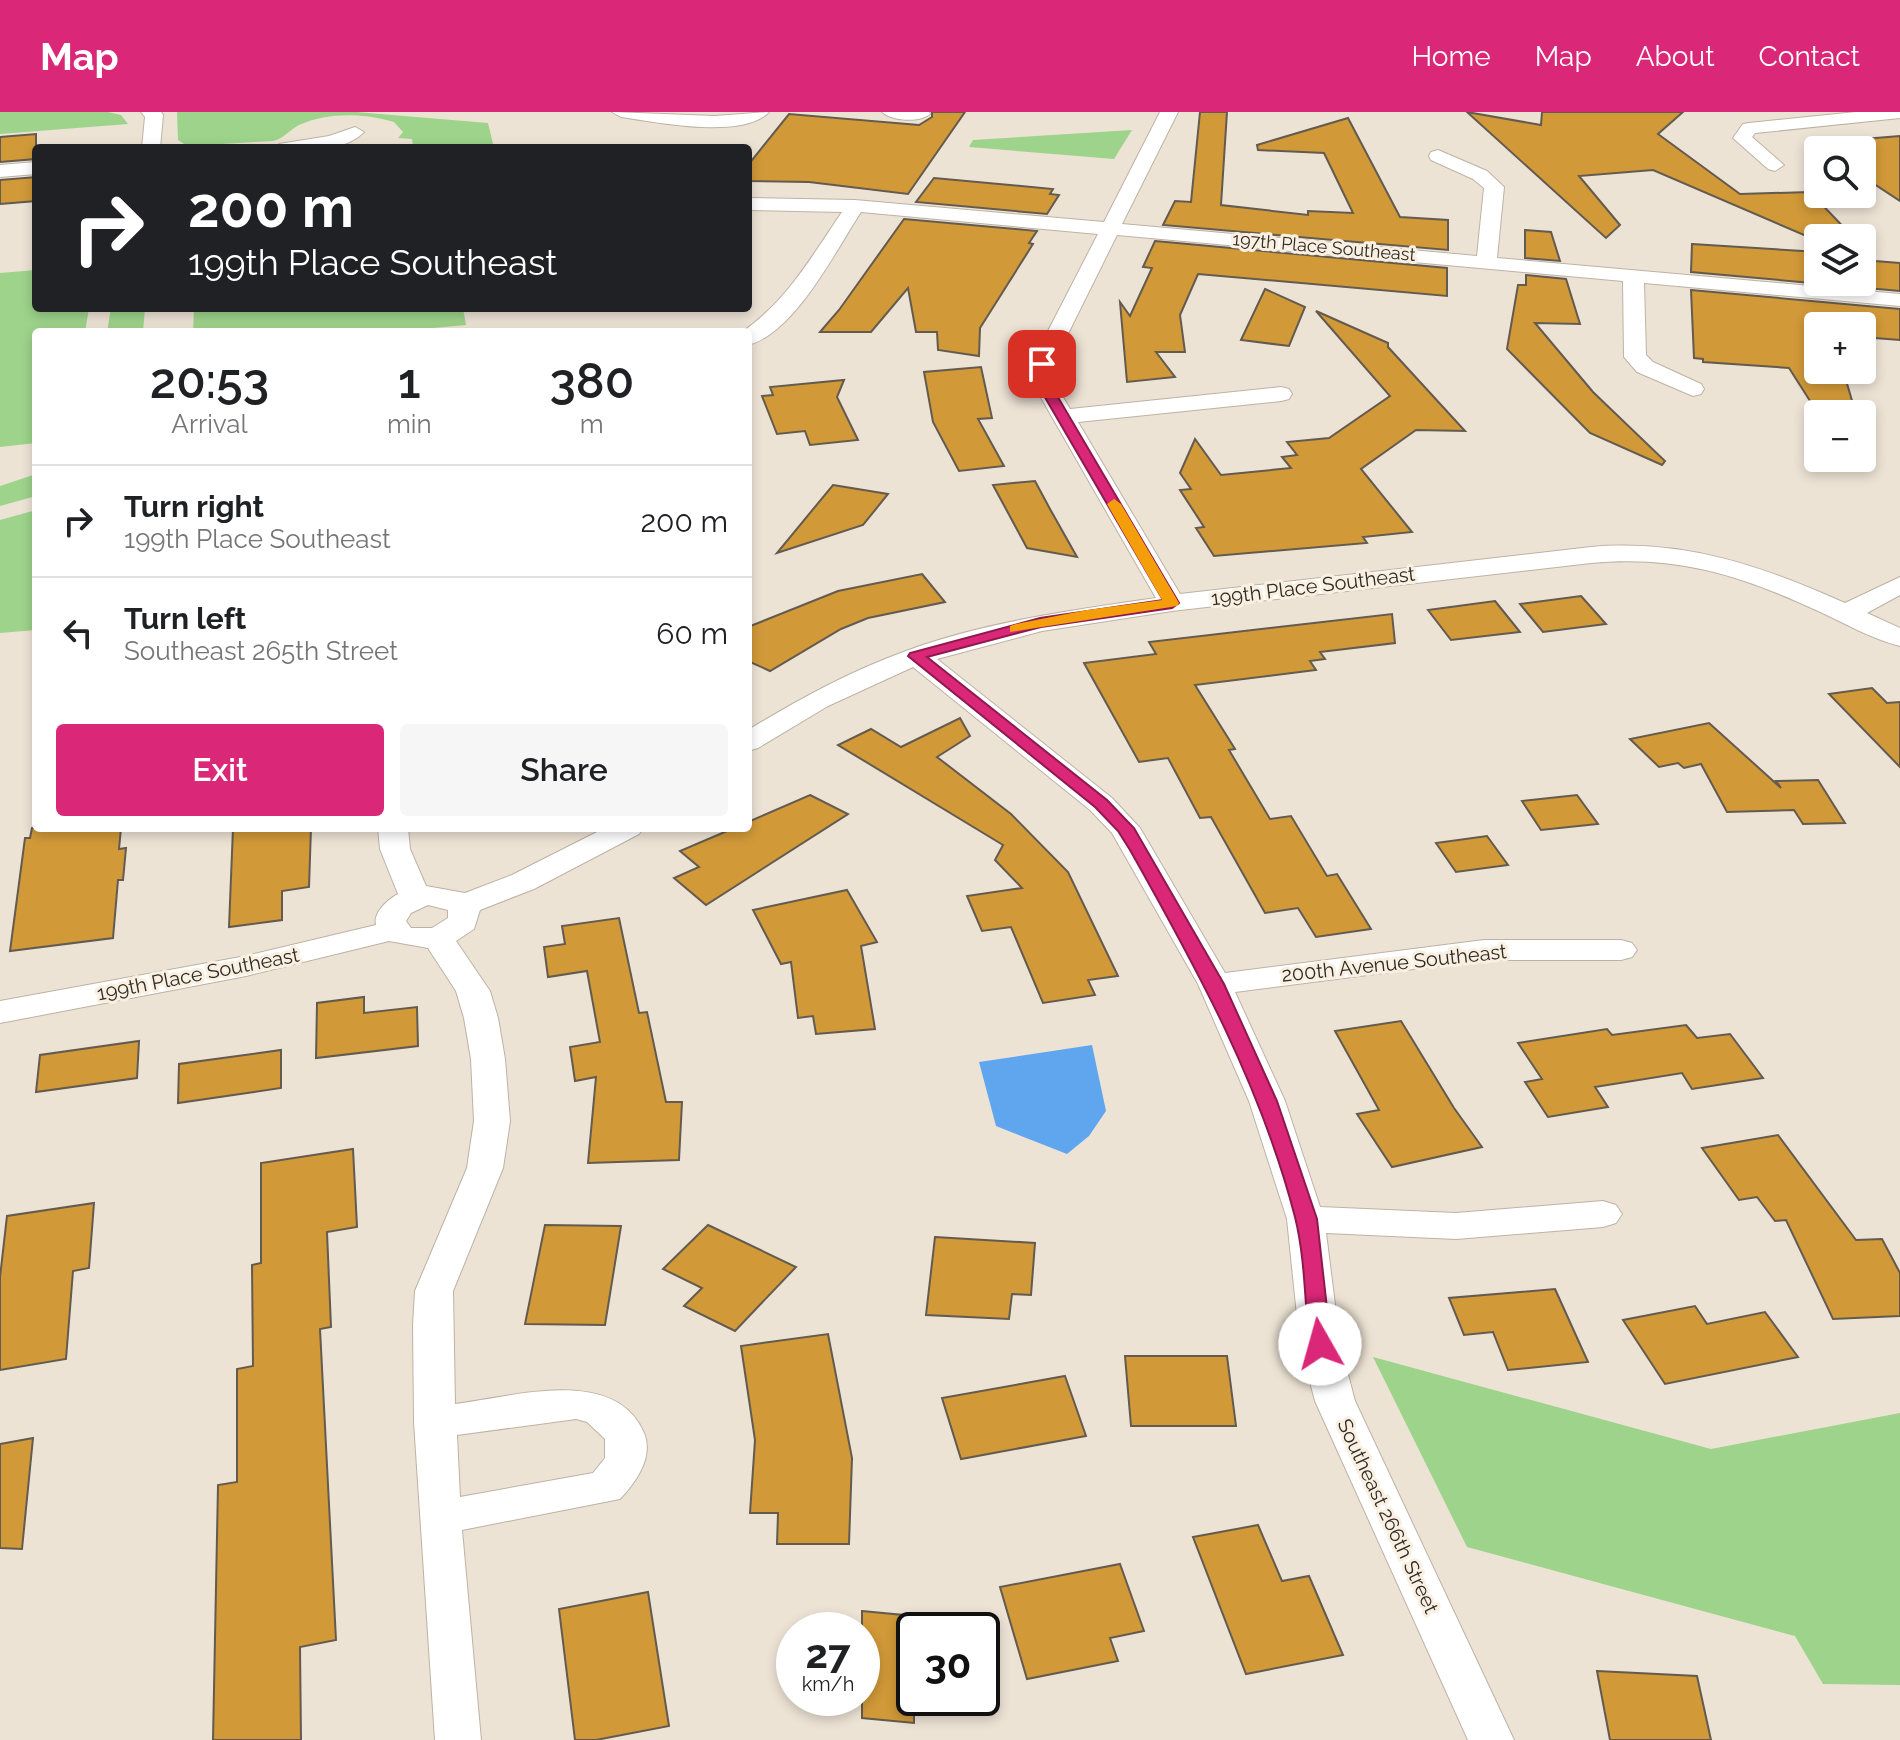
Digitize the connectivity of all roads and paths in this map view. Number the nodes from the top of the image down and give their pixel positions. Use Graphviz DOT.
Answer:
graph roads {
  1 [pos="150,112"];
  2 [pos="621,112"];
  3 [pos="760,112"];
  4 [pos="891,112"];
  5 [pos="1169,112"];
  6 [pos="1900,113"];
  7 [pos="921,114"];
  8 [pos="355,132"];
  9 [pos="151,144"];
  10 [pos="312,144"];
  11 [pos="1438,156"];
  12 [pos="1775,165"];
  13 [pos="32,168"];
  14 [pos="0,171"];
  15 [pos="752,204"];
  16 [pos="855,206"];
  17 [pos="1113,227"];
  18 [pos="1486,263"];
  19 [pos="1633,276"];
  20 [pos="1900,300"];
  21 [pos="752,335"];
  22 [pos="1693,389"];
  23 [pos="1281,394"];
  24 [pos="1064,417"];
  25 [pos="1900,585"];
  26 [pos="1172,603"];
  27 [pos="1845,614"];
  28 [pos="1900,638"];
  29 [pos="916,656"];
  30 [pos="752,740"];
  31 [pos="393,832"];
  32 [pos="620,832"];
  33 [pos="415,898"];
  34 [pos="463,905"];
  35 [pos="393,930"];
  36 [pos="438,938"];
  37 [pos="1621,950"];
  38 [pos="1215,984"];
  39 [pos="0,1012"];
  40 [pos="1603,1214"];
  41 [pos="1306,1219"];
  42 [pos="434,1422"];
  43 [pos="440,1517"];
  44 [pos="458,1740"];
  45 [pos="1491,1740"];
  1 -- 9 [label="street"];
  2 -- 3 [label="street"];
  4 -- 7 [label="street"];
  5 -- 17 [label="street"];
  6 -- 12 [label="street"];
  8 -- 10 [label="street"];
  11 -- 18 [label="street"];
  13 -- 14 [label="street"];
  15 -- 16 [label="street, 197th Place Southeast"];
  16 -- 17 [label="street, 197th Place Southeast"];
  16 -- 21 [label="street"];
  17 -- 18 [label="street, 197th Place Southeast"];
  17 -- 24 [label="street"];
  18 -- 19 [label="street, 197th Place Southeast"];
  19 -- 20 [label="street, 197th Place Southeast"];
  19 -- 22 [label="street"];
  23 -- 24 [label="street"];
  24 -- 26 [label="street"];
  25 -- 27 [label="street"];
  26 -- 27 [label="street, 199th Place Southeast"];
  26 -- 29 [label="street, 199th Place Southeast"];
  27 -- 28 [label="street, 199th Place Southeast"];
  29 -- 30 [label="street, 199th Place Southeast"];
  29 -- 38 [label="street, Southeast 266th Street"];
  31 -- 33 [label="street"];
  32 -- 34 [label="street"];
  33 -- 34 [label="street"];
  33 -- 35 [label="street"];
  34 -- 36 [label="street"];
  35 -- 36 [label="street"];
  35 -- 39 [label="street, 199th Place Southeast"];
  36 -- 42 [label="street"];
  37 -- 38 [label="street, 200th Avenue Southeast"];
  38 -- 41 [label="street, Southeast 266th Street"];
  40 -- 41 [label="street"];
  41 -- 45 [label="street, Southeast 266th Street"];
  42 -- 43 [label="street"];
  42 -- 43 [label="street"];
  43 -- 44 [label="street"];
}
